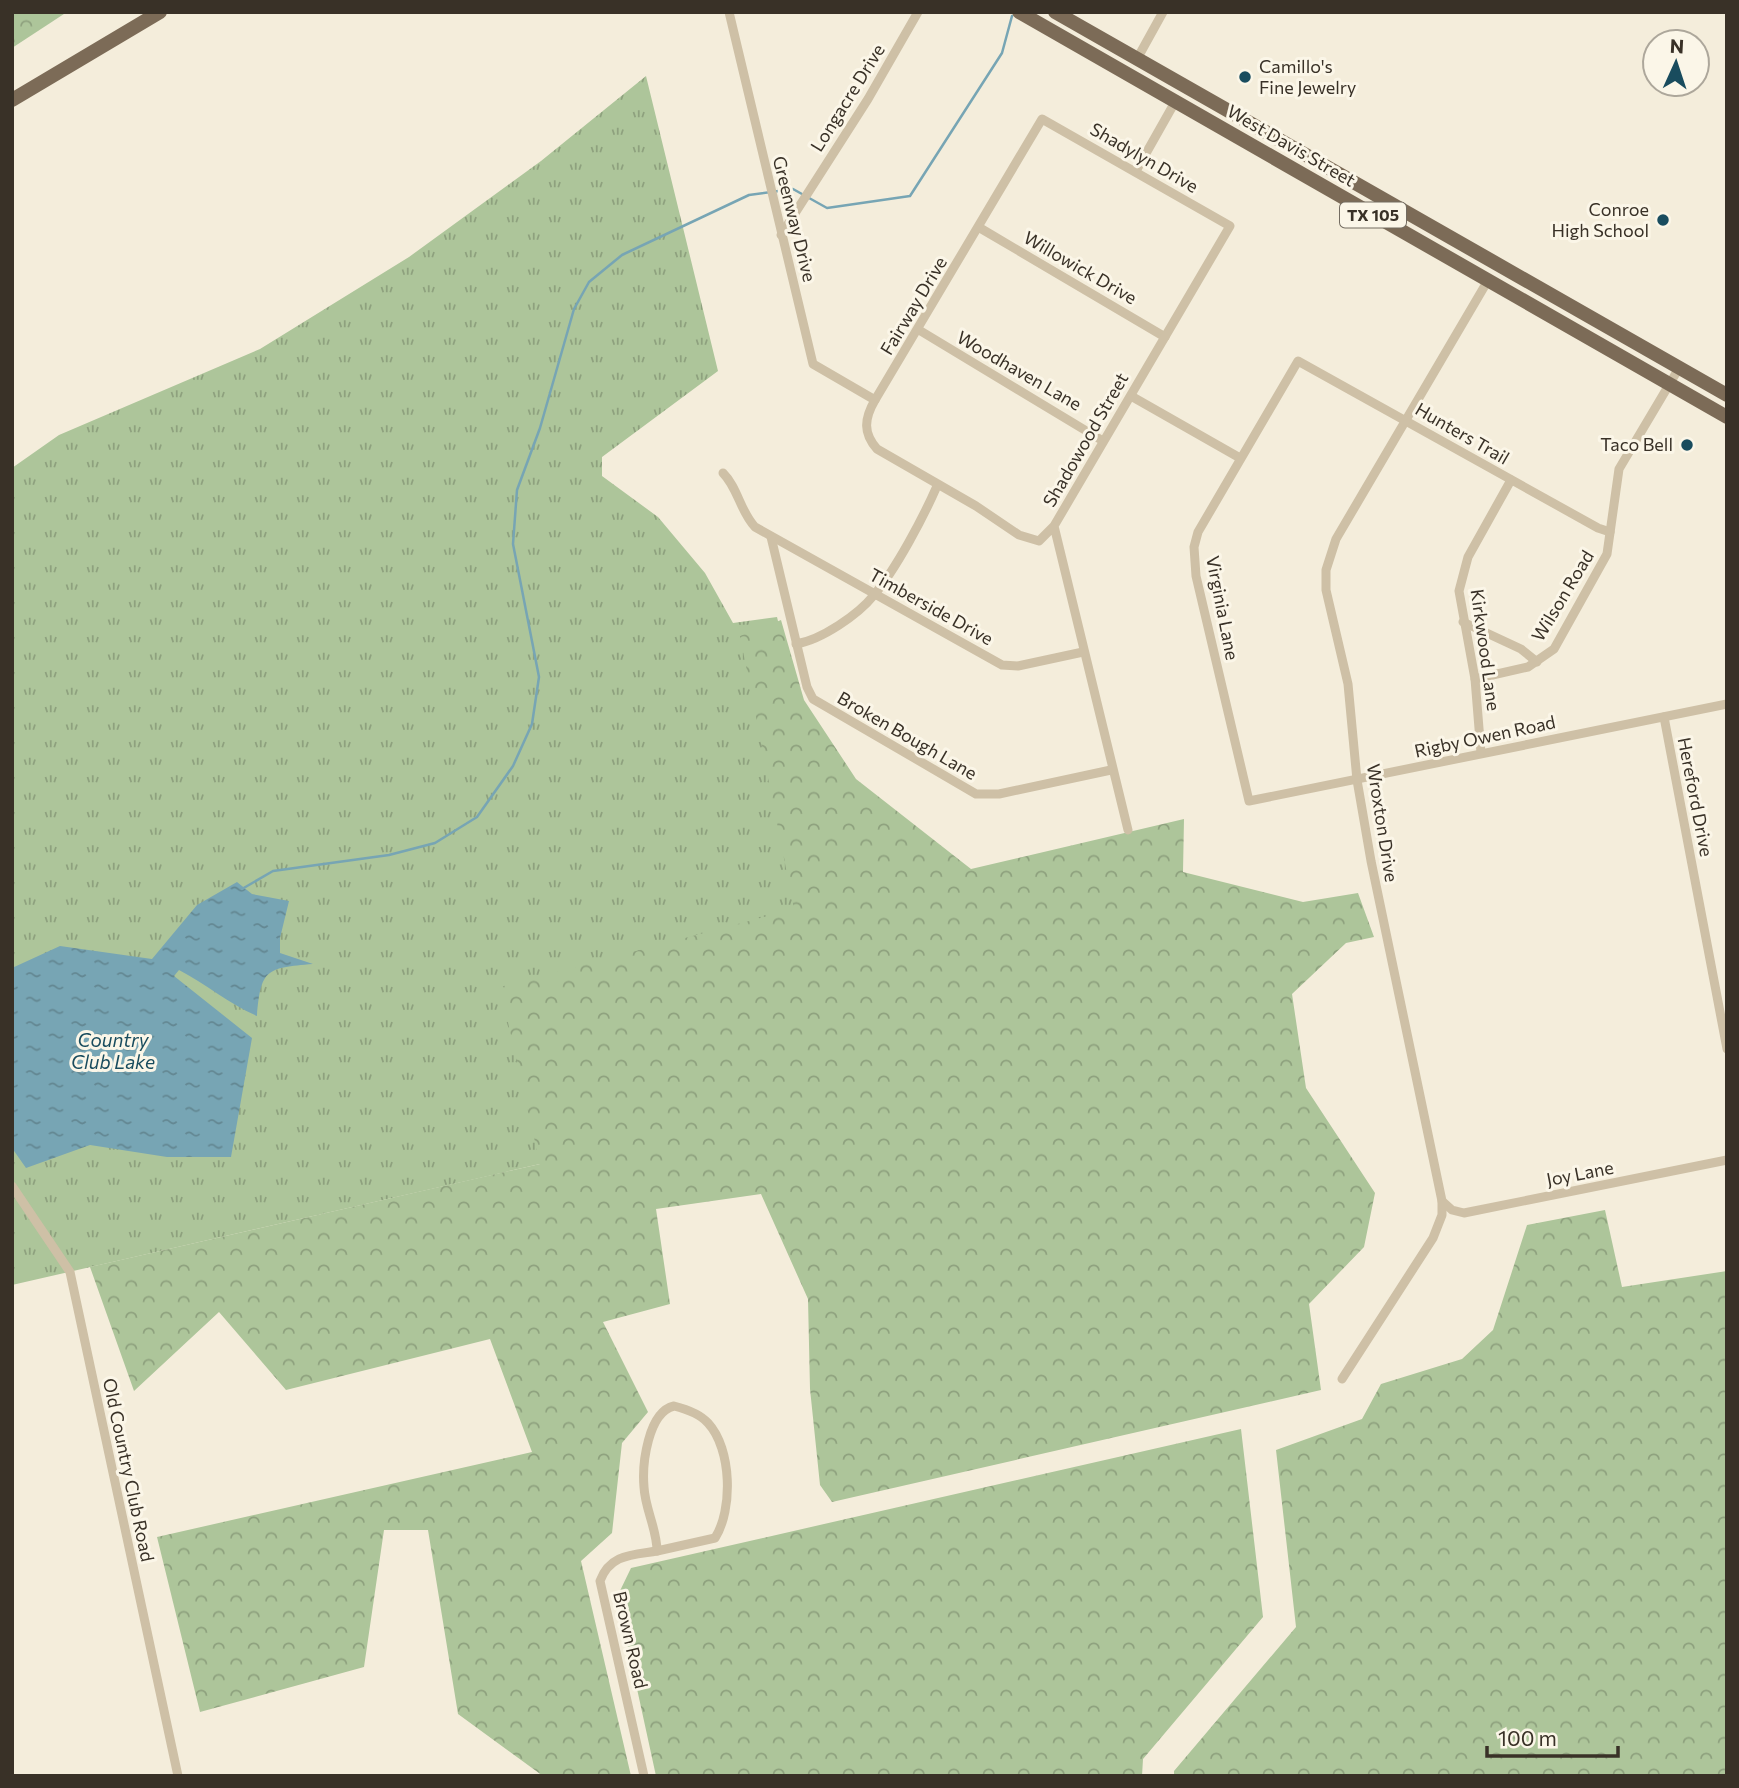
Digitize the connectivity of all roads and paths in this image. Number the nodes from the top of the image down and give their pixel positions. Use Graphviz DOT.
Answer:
graph roads {
  1 [pos="160,12"];
  2 [pos="729,12"];
  3 [pos="918,12"];
  4 [pos="1019,12"];
  5 [pos="1055,12"];
  6 [pos="1163,12"];
  7 [pos="1050,30"];
  8 [pos="1137,60"];
  9 [pos="12,100"];
  10 [pos="1175,102"];
  11 [pos="1042,119"];
  12 [pos="1259,129"];
  13 [pos="1280,161"];
  14 [pos="1136,171"];
  15 [pos="1368,191"];
  16 [pos="1230,226"];
  17 [pos="979,228"];
  18 [pos="781,235"];
  19 [pos="1434,250"];
  20 [pos="1488,282"];
  21 [pos="1550,295"];
  22 [pos="919,330"];
  23 [pos="1164,337"];
  24 [pos="1298,361"];
  25 [pos="1679,368"];
  26 [pos="1668,384"];
  27 [pos="1727,395"];
  28 [pos="1130,396"];
  29 [pos="874,400"];
  30 [pos="1727,417"];
  31 [pos="1406,421"];
  32 [pos="1103,441"];
  33 [pos="1240,458"];
  34 [pos="723,473"];
  35 [pos="1511,480"];
  36 [pos="937,486"];
  37 [pos="1054,526"];
  38 [pos="1610,532"];
  39 [pos="771,537"];
  40 [pos="876,594"];
  41 [pos="1463,622"];
  42 [pos="796,644"];
  43 [pos="1083,652"];
  44 [pos="1537,662"];
  45 [pos="1475,679"];
  46 [pos="1727,704"];
  47 [pos="1664,717"];
  48 [pos="1481,753"];
  49 [pos="1111,770"];
  50 [pos="1357,779"];
  51 [pos="1249,801"];
  52 [pos="1128,830"];
  53 [pos="1727,1049"];
  54 [pos="1727,1160"];
  55 [pos="12,1186"];
  56 [pos="1442,1202"];
  57 [pos="1342,1379"];
  58 [pos="657,1551"];
  59 [pos="178,1776"];
  60 [pos="644,1776"];
  1 -- 9 [label="main road"];
  2 -- 18 [label="street, Greenway Drive"];
  3 -- 18 [label="street, Longacre Drive"];
  4 -- 7 [label="main road, West Davis Street / TX 105"];
  5 -- 8 [label="main road, West Davis Street / TX 105"];
  6 -- 8 [label="street"];
  7 -- 8 [label="main road"];
  7 -- 10 [label="main road, West Davis Street / TX 105"];
  8 -- 12 [label="main road, West Davis Street / TX 105"];
  10 -- 12 [label="main road"];
  10 -- 13 [label="main road, West Davis Street / TX 105"];
  10 -- 14 [label="street"];
  11 -- 14 [label="street, Shadylyn Drive"];
  11 -- 17 [label="street, Fairway Drive"];
  12 -- 15 [label="main road, West Davis Street / TX 105"];
  13 -- 15 [label="main road"];
  13 -- 19 [label="main road, West Davis Street / TX 105"];
  14 -- 16 [label="street, Shadylyn Drive"];
  15 -- 21 [label="main road, West Davis Street / TX 105"];
  16 -- 23 [label="street, Shadowood Street"];
  17 -- 22 [label="street, Fairway Drive"];
  17 -- 23 [label="street, Willowick Drive"];
  18 -- 29 [label="street, Greenway Drive"];
  19 -- 20 [label="main road, West Davis Street / TX 105"];
  19 -- 21 [label="main road"];
  20 -- 26 [label="main road, West Davis Street / TX 105"];
  20 -- 31 [label="street, Wroxton Drive"];
  21 -- 25 [label="main road, West Davis Street / TX 105"];
  22 -- 29 [label="street, Fairway Drive"];
  22 -- 32 [label="street, Woodhaven Lane"];
  23 -- 28 [label="street, Shadowood Street"];
  24 -- 31 [label="street, Hunters Trail"];
  24 -- 33 [label="street, Virginia Lane"];
  25 -- 26 [label="street, Wilson Road"];
  25 -- 27 [label="main road, West Davis Street / TX 105"];
  26 -- 30 [label="main road, West Davis Street / TX 105"];
  26 -- 38 [label="street, Wilson Road"];
  28 -- 32 [label="street, Shadowood Street"];
  28 -- 33 [label="street"];
  29 -- 36 [label="street, Fairway Drive"];
  31 -- 35 [label="street, Hunters Trail"];
  31 -- 50 [label="street, Wroxton Drive"];
  32 -- 37 [label="street, Shadowood Street"];
  33 -- 51 [label="street, Virginia Lane"];
  34 -- 39 [label="street, Timberside Drive"];
  35 -- 38 [label="street, Hunters Trail"];
  35 -- 41 [label="street, Kirkwood Lane"];
  36 -- 37 [label="street"];
  36 -- 40 [label="street"];
  37 -- 43 [label="street, Shadowood Street"];
  38 -- 44 [label="street, Wilson Road"];
  39 -- 40 [label="street, Timberside Drive"];
  39 -- 42 [label="street, Broken Bough Lane"];
  40 -- 42 [label="street"];
  40 -- 43 [label="street, Timberside Drive"];
  41 -- 44 [label="street"];
  41 -- 45 [label="street, Kirkwood Lane"];
  42 -- 49 [label="street, Broken Bough Lane"];
  43 -- 49 [label="street, Shadowood Street"];
  44 -- 45 [label="street, Wilson Road"];
  45 -- 48 [label="street, Kirkwood Lane"];
  46 -- 47 [label="street, Rigby Owen Road"];
  47 -- 48 [label="street, Rigby Owen Road"];
  47 -- 53 [label="street, Hereford Drive"];
  48 -- 50 [label="street, Rigby Owen Road"];
  49 -- 52 [label="street, Shadowood Street"];
  50 -- 51 [label="street, Rigby Owen Road"];
  50 -- 56 [label="street, Wroxton Drive"];
  54 -- 56 [label="street, Joy Lane"];
  55 -- 59 [label="street, Old Country Club Road"];
  56 -- 57 [label="street, Wroxton Drive"];
  58 -- 58 [label="street, Brown Road"];
  58 -- 60 [label="street, Brown Road"];
}
